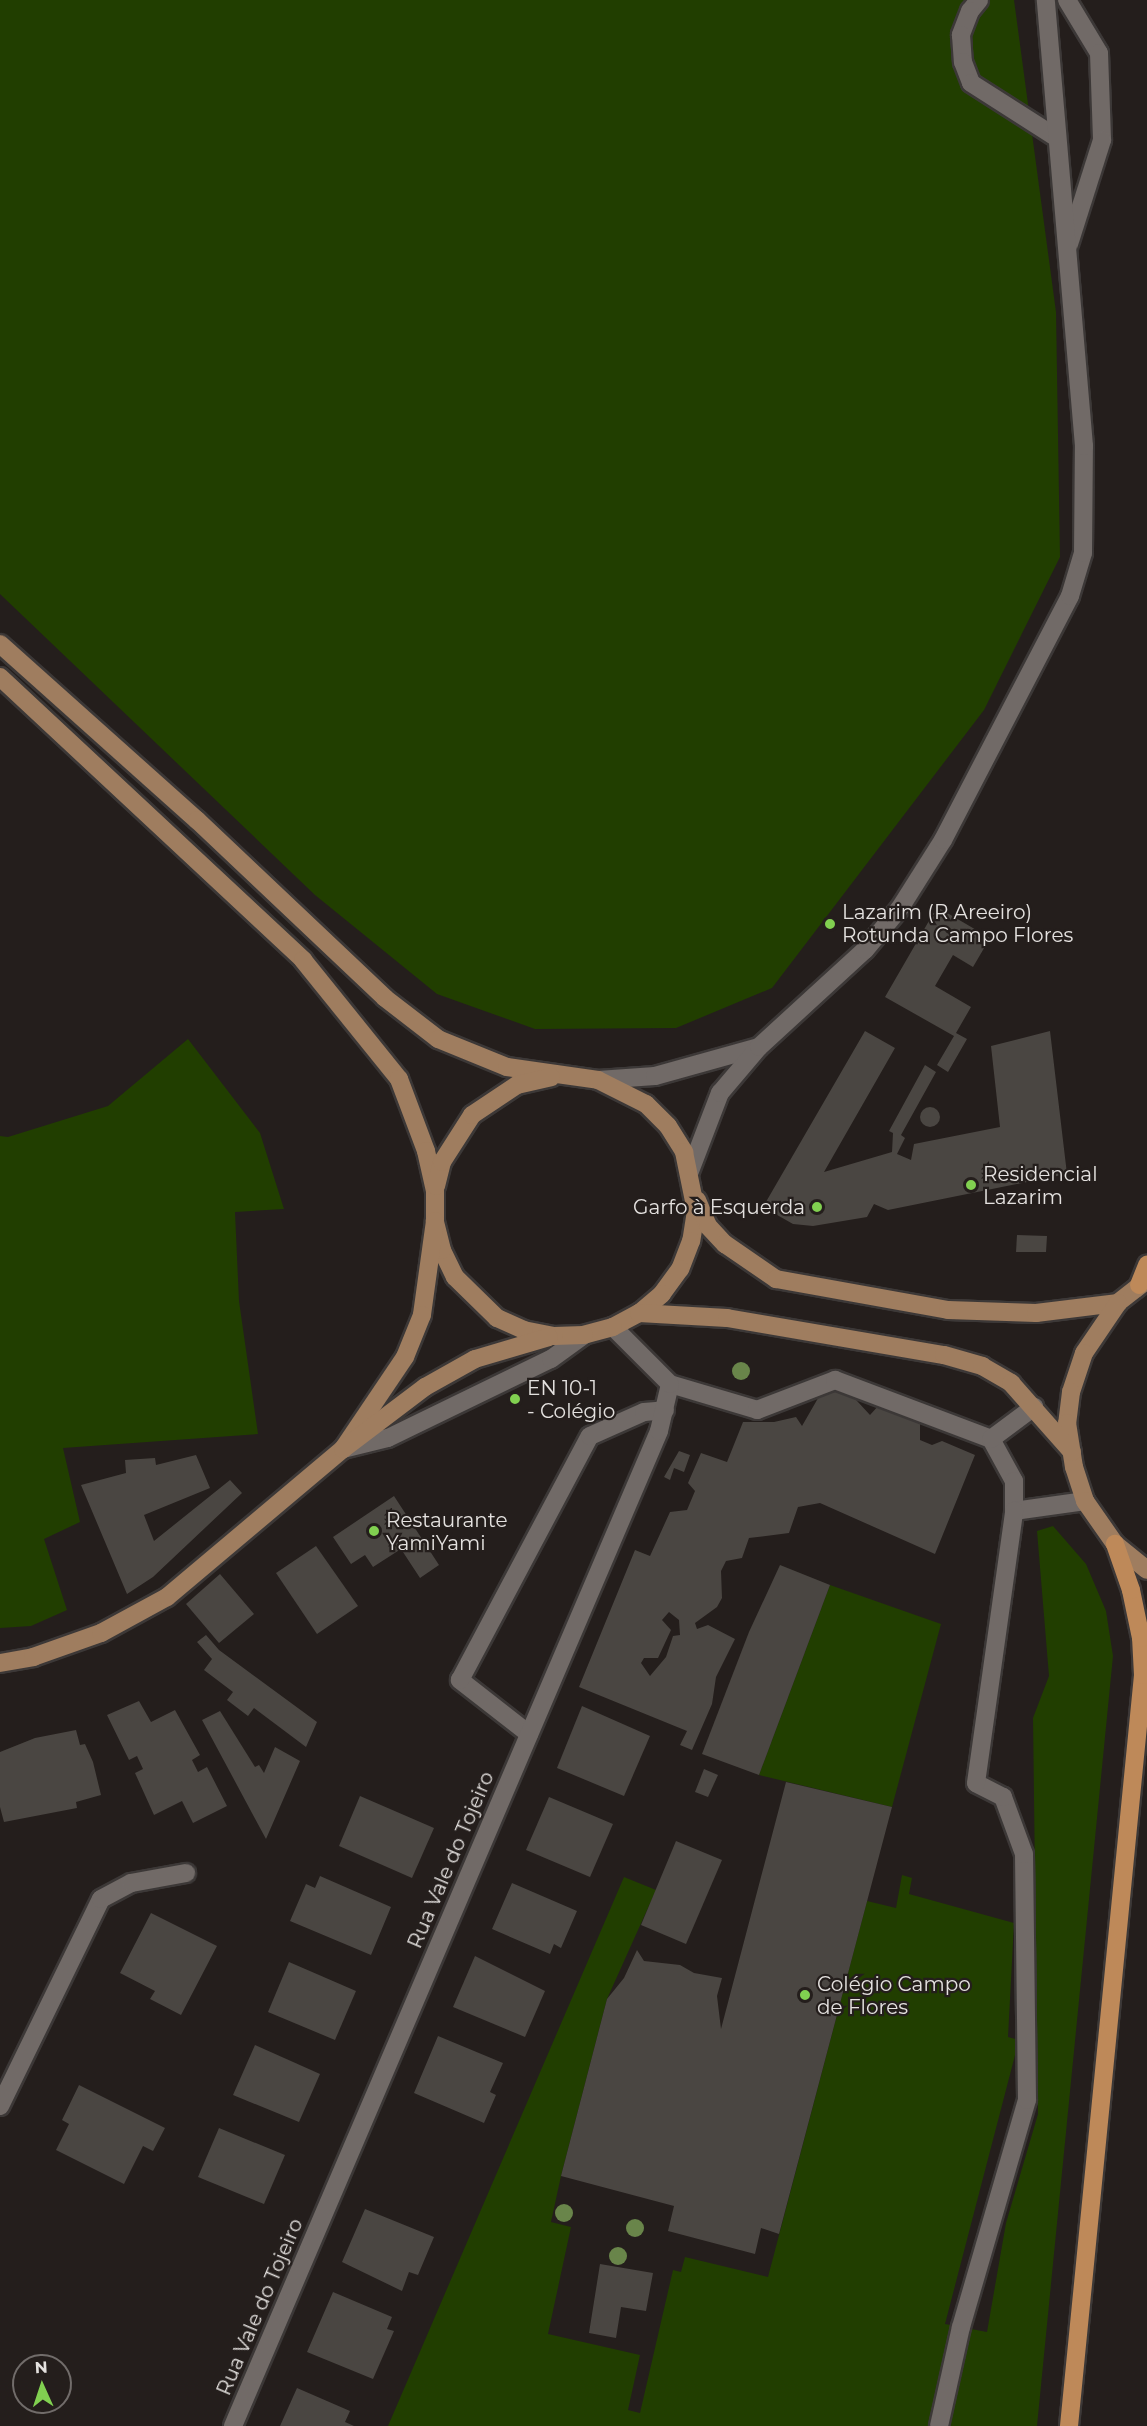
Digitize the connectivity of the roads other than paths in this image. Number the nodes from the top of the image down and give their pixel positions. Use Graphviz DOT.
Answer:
graph roads {
  1 [pos="979,0"];
  2 [pos="1046,0"];
  3 [pos="1067,0"];
  4 [pos="1057,138"];
  5 [pos="1066,254"];
  6 [pos="0,644"];
  7 [pos="0,677"];
  8 [pos="759,1047"];
  9 [pos="570,1076"];
  10 [pos="598,1080"];
  11 [pos="690,1171"];
  12 [pos="435,1191"];
  13 [pos="694,1195"];
  14 [pos="435,1221"];
  15 [pos="1147,1265"];
  16 [pos="1143,1282"];
  17 [pos="1118,1303"];
  18 [pos="639,1314"];
  19 [pos="613,1327"];
  20 [pos="584,1335"];
  21 [pos="554,1336"];
  22 [pos="670,1384"];
  23 [pos="1034,1407"];
  24 [pos="664,1410"];
  25 [pos="991,1439"];
  26 [pos="343,1449"];
  27 [pos="1072,1452"];
  28 [pos="1085,1500"];
  29 [pos="1014,1511"];
  30 [pos="1115,1544"];
  31 [pos="1147,1570"];
  32 [pos="0,1663"];
  33 [pos="529,1734"];
  34 [pos="186,1873"];
  35 [pos="0,2106"];
  36 [pos="233,2426"];
  37 [pos="939,2426"];
  38 [pos="1069,2426"];
  1 -- 4 [label="street"];
  2 -- 4 [label="street"];
  3 -- 5 [label="street"];
  4 -- 5 [label="street"];
  5 -- 8 [label="street"];
  6 -- 9 [label="main road"];
  7 -- 12 [label="main road"];
  8 -- 10 [label="street"];
  8 -- 11 [label="street"];
  9 -- 10 [label="main road"];
  9 -- 12 [label="main road"];
  10 -- 11 [label="main road"];
  11 -- 13 [label="main road"];
  12 -- 14 [label="main road"];
  13 -- 17 [label="main road"];
  13 -- 18 [label="main road"];
  14 -- 21 [label="main road"];
  14 -- 26 [label="main road"];
  15 -- 16 [label="highway"];
  16 -- 17 [label="main road"];
  17 -- 27 [label="main road"];
  18 -- 19 [label="main road"];
  18 -- 23 [label="main road"];
  19 -- 20 [label="main road"];
  19 -- 22 [label="street"];
  20 -- 21 [label="main road"];
  20 -- 26 [label="street"];
  21 -- 26 [label="main road"];
  22 -- 24 [label="street, Rua Vale do Tojeiro"];
  22 -- 25 [label="street"];
  23 -- 25 [label="street"];
  23 -- 27 [label="main road"];
  24 -- 33 [label="street, Rua Vale do Tojeiro"];
  24 -- 33 [label="street"];
  25 -- 29 [label="street"];
  26 -- 32 [label="main road"];
  27 -- 28 [label="main road"];
  28 -- 29 [label="street"];
  28 -- 30 [label="main road"];
  29 -- 37 [label="street"];
  30 -- 31 [label="main road"];
  30 -- 38 [label="highway"];
  33 -- 36 [label="street, Rua Vale do Tojeiro"];
  34 -- 35 [label="street"];
}
